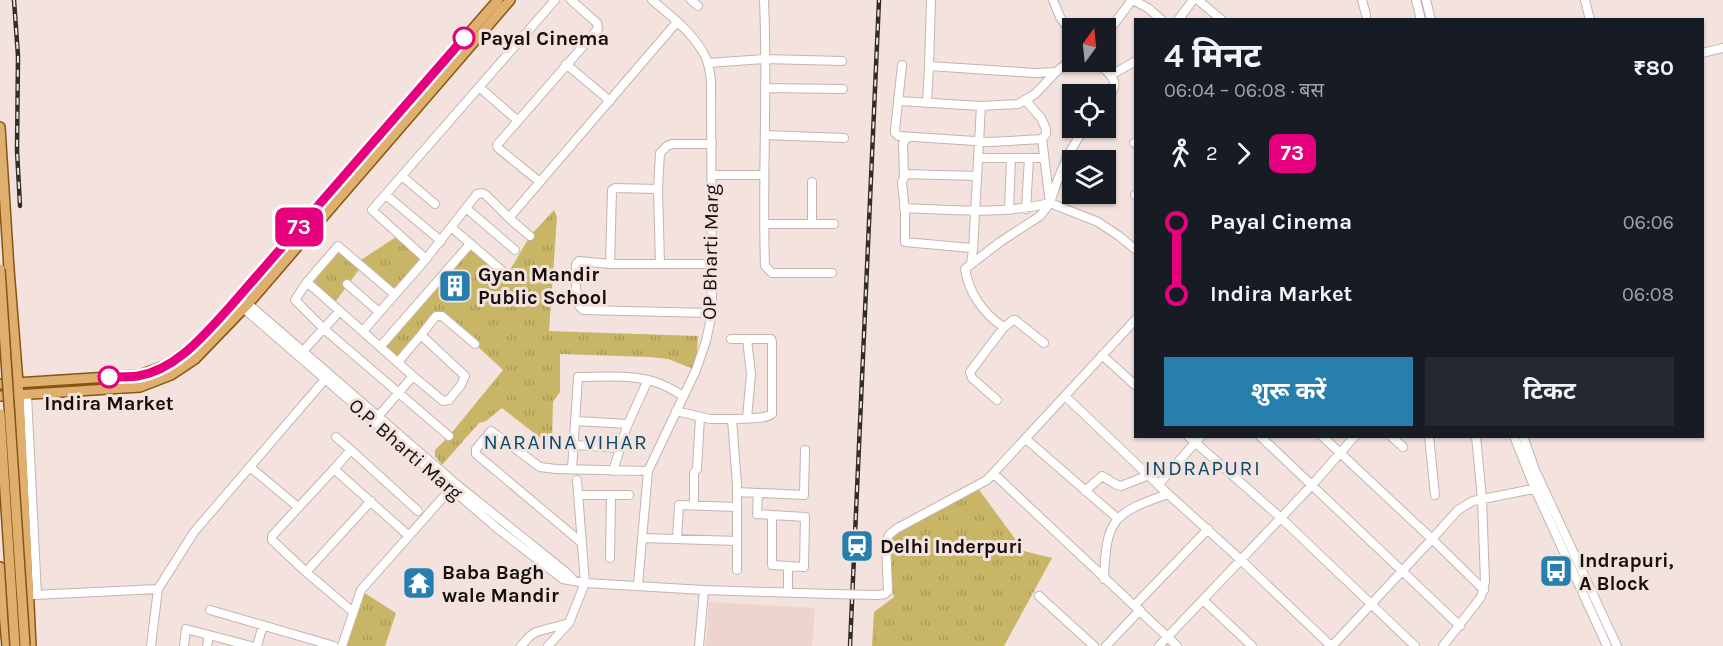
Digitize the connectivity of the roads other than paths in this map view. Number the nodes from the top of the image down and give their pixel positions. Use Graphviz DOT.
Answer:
graph roads {
  1 [pos="498,0"];
  2 [pos="510,0"];
  3 [pos="555,0"];
  4 [pos="571,0"];
  5 [pos="652,0"];
  6 [pos="691,0"];
  7 [pos="764,0"];
  8 [pos="931,0"];
  9 [pos="1053,0"];
  10 [pos="1133,0"];
  11 [pos="1193,0"];
  12 [pos="1198,0"];
  13 [pos="1362,0"];
  14 [pos="1416,0"];
  15 [pos="1426,0"];
  16 [pos="1585,0"];
  17 [pos="698,6"];
  18 [pos="1366,15"];
  19 [pos="1160,18"];
  20 [pos="1180,18"];
  21 [pos="1220,18"];
  22 [pos="1420,18"];
  23 [pos="1430,18"];
  24 [pos="1590,18"];
  25 [pos="1062,20"];
  26 [pos="1116,21"];
  27 [pos="677,22"];
  28 [pos="1723,48"];
  29 [pos="1704,53"];
  30 [pos="765,59"];
  31 [pos="842,61"];
  32 [pos="1134,62"];
  33 [pos="708,63"];
  34 [pos="566,64"];
  35 [pos="902,65"];
  36 [pos="929,66"];
  37 [pos="1062,67"];
  38 [pos="1056,72"];
  39 [pos="1108,72"];
  40 [pos="1111,75"];
  41 [pos="1114,84"];
  42 [pos="479,87"];
  43 [pos="765,88"];
  44 [pos="843,89"];
  45 [pos="898,100"];
  46 [pos="1026,100"];
  47 [pos="610,101"];
  48 [pos="927,103"];
  49 [pos="981,106"];
  50 [pos="517,120"];
  51 [pos="0,127"];
  52 [pos="765,135"];
  53 [pos="908,137"];
  54 [pos="844,138"];
  55 [pos="1042,138"];
  56 [pos="1078,138"];
  57 [pos="979,142"];
  58 [pos="712,144"];
  59 [pos="978,158"];
  60 [pos="1011,158"];
  61 [pos="1029,158"];
  62 [pos="1043,158"];
  63 [pos="904,174"];
  64 [pos="712,175"];
  65 [pos="764,175"];
  66 [pos="402,176"];
  67 [pos="977,176"];
  68 [pos="540,182"];
  69 [pos="812,182"];
  70 [pos="658,189"];
  71 [pos="386,195"];
  72 [pos="1050,203"];
  73 [pos="435,204"];
  74 [pos="466,208"];
  75 [pos="904,208"];
  76 [pos="1026,209"];
  77 [pos="1009,210"];
  78 [pos="976,211"];
  79 [pos="509,218"];
  80 [pos="764,224"];
  81 [pos="812,224"];
  82 [pos="834,224"];
  83 [pos="451,227"];
  84 [pos="530,236"];
  85 [pos="441,241"];
  86 [pos="470,244"];
  87 [pos="1134,248"];
  88 [pos="515,250"];
  89 [pos="973,250"];
  90 [pos="426,259"];
  91 [pos="0,262"];
  92 [pos="971,263"];
  93 [pos="610,264"];
  94 [pos="660,264"];
  95 [pos="712,264"];
  96 [pos="832,273"];
  97 [pos="507,275"];
  98 [pos="307,282"];
  99 [pos="347,284"];
  100 [pos="394,294"];
  101 [pos="237,298"];
  102 [pos="245,307"];
  103 [pos="339,312"];
  104 [pos="379,312"];
  105 [pos="711,313"];
  106 [pos="1134,321"];
  107 [pos="1004,327"];
  108 [pos="324,329"];
  109 [pos="363,332"];
  110 [pos="421,334"];
  111 [pos="731,339"];
  112 [pos="747,339"];
  113 [pos="1044,343"];
  114 [pos="475,344"];
  115 [pos="380,347"];
  116 [pos="303,351"];
  117 [pos="1102,355"];
  118 [pos="398,362"];
  119 [pos="412,376"];
  120 [pos="327,377"];
  121 [pos="648,380"];
  122 [pos="18,382"];
  123 [pos="0,384"];
  124 [pos="1134,385"];
  125 [pos="399,392"];
  126 [pos="23,395"];
  127 [pos="0,396"];
  128 [pos="683,396"];
  129 [pos="1065,396"];
  130 [pos="997,400"];
  131 [pos="676,411"];
  132 [pos="0,414"];
  133 [pos="700,417"];
  134 [pos="376,418"];
  135 [pos="747,418"];
  136 [pos="732,419"];
  137 [pos="576,421"];
  138 [pos="628,424"];
  139 [pos="21,430"];
  140 [pos="0,432"];
  141 [pos="449,436"];
  142 [pos="336,437"];
  143 [pos="1262,438"];
  144 [pos="1324,438"];
  145 [pos="1353,438"];
  146 [pos="1393,438"];
  147 [pos="1429,438"];
  148 [pos="1476,438"];
  149 [pos="1516,438"];
  150 [pos="1523,438"];
  151 [pos="1026,439"];
  152 [pos="1198,440"];
  153 [pos="574,445"];
  154 [pos="1403,447"];
  155 [pos="620,448"];
  156 [pos="351,450"];
  157 [pos="805,450"];
  158 [pos="1340,454"];
  159 [pos="250,467"];
  160 [pos="334,469"];
  161 [pos="572,470"];
  162 [pos="614,471"];
  163 [pos="648,471"];
  164 [pos="994,474"];
  165 [pos="1149,475"];
  166 [pos="577,480"];
  167 [pos="1158,484"];
  168 [pos="1312,485"];
  169 [pos="453,486"];
  170 [pos="1539,488"];
  171 [pos="1085,491"];
  172 [pos="737,492"];
  173 [pos="758,493"];
  174 [pos="1168,494"];
  175 [pos="578,495"];
  176 [pos="611,495"];
  177 [pos="629,495"];
  178 [pos="1435,495"];
  179 [pos="1482,499"];
  180 [pos="371,501"];
  181 [pos="694,505"];
  182 [pos="298,507"];
  183 [pos="737,507"];
  184 [pos="418,511"];
  185 [pos="772,515"];
  186 [pos="1117,518"];
  187 [pos="1281,518"];
  188 [pos="1208,529"];
  189 [pos="409,537"];
  190 [pos="643,538"];
  191 [pos="677,539"];
  192 [pos="1432,539"];
  193 [pos="737,541"];
  194 [pos="582,543"];
  195 [pos="610,558"];
  196 [pos="1241,560"];
  197 [pos="788,566"];
  198 [pos="0,567"];
  199 [pos="737,570"];
  200 [pos="306,572"];
  201 [pos="1401,572"];
  202 [pos="1104,579"];
  203 [pos="585,583"];
  204 [pos="638,585"];
  205 [pos="158,589"];
  206 [pos="704,590"];
  207 [pos="1484,590"];
  208 [pos="788,592"];
  209 [pos="32,595"];
  210 [pos="1039,596"];
  211 [pos="1203,600"];
  212 [pos="1371,605"];
  213 [pos="1137,608"];
  214 [pos="210,610"];
  215 [pos="353,612"];
  216 [pos="569,623"];
  217 [pos="262,625"];
  218 [pos="1460,626"];
  219 [pos="209,635"];
  220 [pos="1167,637"];
  221 [pos="7,646"];
  222 [pos="15,646"];
  223 [pos="25,646"];
  224 [pos="31,646"];
  225 [pos="151,646"];
  226 [pos="184,646"];
  227 [pos="207,646"];
  228 [pos="251,646"];
  229 [pos="257,646"];
  230 [pos="334,646"];
  231 [pos="342,646"];
  232 [pos="521,646"];
  233 [pos="548,646"];
  234 [pos="699,646"];
  235 [pos="1094,646"];
  236 [pos="1106,646"];
  237 [pos="1160,646"];
  238 [pos="1177,646"];
  239 [pos="1252,646"];
  240 [pos="1332,646"];
  241 [pos="1415,646"];
  242 [pos="1443,646"];
  243 [pos="1607,646"];
  244 [pos="1617,646"];
  1 -- 101 [label="main road"];
  2 -- 102 [label="main road"];
  3 -- 42 [label="street"];
  4 -- 34 [label="street"];
  5 -- 27 [label="street, OP Bharti Marg"];
  6 -- 17 [label="street"];
  7 -- 30 [label="street"];
  8 -- 36 [label="street"];
  9 -- 25 [label="street"];
  10 -- 19 [label="street"];
  10 -- 26 [label="street"];
  11 -- 20 [label="street"];
  12 -- 21 [label="street"];
  13 -- 18 [label="street"];
  14 -- 22 [label="street"];
  15 -- 23 [label="street"];
  16 -- 24 [label="street"];
  27 -- 33 [label="street, OP Bharti Marg"];
  27 -- 47 [label="street"];
  28 -- 29 [label="street"];
  30 -- 31 [label="street"];
  30 -- 33 [label="street"];
  30 -- 43 [label="street"];
  32 -- 40 [label="street"];
  33 -- 58 [label="street, OP Bharti Marg"];
  34 -- 47 [label="street"];
  34 -- 50 [label="street"];
  35 -- 45 [label="street"];
  36 -- 38 [label="street"];
  36 -- 48 [label="street"];
  37 -- 38 [label="street"];
  38 -- 46 [label="street"];
  39 -- 40 [label="street"];
  40 -- 41 [label="street"];
  42 -- 50 [label="street"];
  42 -- 66 [label="street"];
  43 -- 44 [label="street"];
  43 -- 52 [label="street"];
  45 -- 48 [label="street"];
  45 -- 53 [label="street"];
  46 -- 49 [label="street"];
  46 -- 55 [label="street"];
  47 -- 68 [label="street"];
  48 -- 49 [label="street"];
  49 -- 57 [label="street"];
  50 -- 68 [label="street"];
  51 -- 122 [label="main road"];
  52 -- 54 [label="street"];
  52 -- 65 [label="street"];
  53 -- 57 [label="street"];
  53 -- 63 [label="street"];
  55 -- 57 [label="street"];
  55 -- 62 [label="street"];
  56 -- 72 [label="street"];
  57 -- 59 [label="street"];
  58 -- 64 [label="street, OP Bharti Marg"];
  58 -- 70 [label="street"];
  59 -- 60 [label="street"];
  59 -- 67 [label="street"];
  60 -- 61 [label="street"];
  60 -- 77 [label="street"];
  61 -- 62 [label="street"];
  61 -- 76 [label="street"];
  62 -- 72 [label="street"];
  63 -- 67 [label="street"];
  63 -- 75 [label="street"];
  64 -- 65 [label="street"];
  64 -- 95 [label="street, OP Bharti Marg"];
  65 -- 80 [label="street"];
  66 -- 71 [label="street"];
  66 -- 73 [label="street"];
  67 -- 78 [label="street"];
  68 -- 79 [label="street"];
  69 -- 81 [label="street"];
  70 -- 93 [label="street"];
  70 -- 94 [label="street"];
  71 -- 85 [label="street"];
  71 -- 90 [label="street"];
  72 -- 76 [label="street"];
  72 -- 87 [label="street"];
  72 -- 92 [label="street"];
  74 -- 79 [label="street"];
  74 -- 83 [label="street"];
  74 -- 88 [label="street"];
  75 -- 78 [label="street"];
  75 -- 89 [label="street"];
  76 -- 77 [label="street"];
  77 -- 78 [label="street"];
  78 -- 89 [label="street"];
  79 -- 84 [label="street"];
  80 -- 81 [label="street"];
  80 -- 96 [label="street"];
  81 -- 82 [label="street"];
  83 -- 85 [label="street"];
  83 -- 86 [label="street"];
  85 -- 90 [label="street"];
  86 -- 97 [label="street"];
  86 -- 115 [label="street"];
  89 -- 92 [label="street"];
  90 -- 100 [label="street"];
  91 -- 223 [label="main road, bridge"];
  92 -- 107 [label="street"];
  93 -- 94 [label="street"];
  93 -- 105 [label="street"];
  94 -- 95 [label="street"];
  95 -- 105 [label="street, OP Bharti Marg"];
  98 -- 100 [label="street"];
  98 -- 103 [label="street"];
  98 -- 108 [label="street"];
  99 -- 104 [label="street"];
  100 -- 104 [label="street"];
  101 -- 102 [label="street"];
  101 -- 122 [label="main road"];
  102 -- 116 [label="street, O.P. Bharti Marg"];
  102 -- 120 [label="street, O.P. Bharti Marg"];
  102 -- 126 [label="main road"];
  103 -- 108 [label="street"];
  103 -- 109 [label="street"];
  104 -- 109 [label="street"];
  105 -- 128 [label="street, OP Bharti Marg"];
  106 -- 117 [label="street"];
  107 -- 113 [label="street"];
  107 -- 130 [label="street"];
  108 -- 116 [label="street"];
  108 -- 125 [label="street"];
  109 -- 115 [label="street"];
  110 -- 114 [label="street"];
  110 -- 118 [label="street"];
  110 -- 119 [label="street"];
  111 -- 112 [label="street"];
  112 -- 135 [label="street"];
  112 -- 135 [label="street"];
  115 -- 118 [label="street"];
  116 -- 120 [label="street, O.P. Bharti Marg"];
  117 -- 124 [label="street"];
  117 -- 129 [label="street"];
  118 -- 119 [label="street"];
  119 -- 125 [label="street"];
  120 -- 134 [label="street, O.P. Bharti Marg"];
  120 -- 159 [label="street"];
  121 -- 128 [label="street"];
  121 -- 137 [label="street"];
  121 -- 138 [label="street"];
  122 -- 123 [label="main road"];
  122 -- 126 [label="main road"];
  125 -- 134 [label="street"];
  125 -- 141 [label="street"];
  126 -- 127 [label="main road"];
  126 -- 139 [label="main road"];
  126 -- 209 [label="street"];
  128 -- 131 [label="street, OP Bharti Marg"];
  129 -- 151 [label="street"];
  129 -- 165 [label="street"];
  131 -- 133 [label="street"];
  131 -- 163 [label="street, OP Bharti Marg"];
  132 -- 222 [label="main road, bridge"];
  133 -- 136 [label="street"];
  133 -- 181 [label="street"];
  134 -- 169 [label="street, O.P. Bharti Marg"];
  135 -- 136 [label="street"];
  136 -- 172 [label="street"];
  137 -- 138 [label="street"];
  137 -- 153 [label="street"];
  138 -- 155 [label="street"];
  139 -- 140 [label="main road"];
  139 -- 209 [label="main road"];
  142 -- 156 [label="street"];
  143 -- 168 [label="street"];
  144 -- 158 [label="street"];
  145 -- 158 [label="street"];
  146 -- 154 [label="street"];
  147 -- 178 [label="street"];
  148 -- 179 [label="street"];
  149 -- 170 [label="street"];
  150 -- 170 [label="street"];
  151 -- 164 [label="street"];
  151 -- 171 [label="street"];
  152 -- 167 [label="street"];
  152 -- 187 [label="street"];
  153 -- 155 [label="street"];
  153 -- 161 [label="street"];
  155 -- 162 [label="street"];
  156 -- 160 [label="street"];
  156 -- 184 [label="street"];
  157 -- 173 [label="street"];
  158 -- 168 [label="street"];
  158 -- 192 [label="street"];
  159 -- 182 [label="street"];
  159 -- 205 [label="street"];
  160 -- 180 [label="street"];
  160 -- 182 [label="street"];
  161 -- 162 [label="street"];
  161 -- 194 [label="street"];
  162 -- 163 [label="street"];
  163 -- 190 [label="street, OP Bharti Marg"];
  164 -- 202 [label="street"];
  164 -- 208 [label="street, O.P. Bharti Marg, bridge"];
  165 -- 167 [label="street"];
  165 -- 171 [label="street"];
  166 -- 175 [label="street"];
  167 -- 174 [label="street"];
  168 -- 187 [label="street"];
  168 -- 201 [label="street"];
  169 -- 189 [label="street"];
  169 -- 203 [label="street, O.P. Bharti Marg"];
  170 -- 179 [label="street"];
  170 -- 243 [label="street"];
  170 -- 244 [label="street"];
  171 -- 186 [label="street"];
  172 -- 173 [label="street"];
  172 -- 183 [label="street"];
  173 -- 185 [label="street"];
  174 -- 186 [label="street"];
  174 -- 188 [label="street"];
  175 -- 176 [label="street"];
  175 -- 194 [label="street"];
  176 -- 177 [label="street"];
  176 -- 195 [label="street"];
  179 -- 192 [label="street"];
  179 -- 207 [label="street"];
  180 -- 189 [label="street"];
  180 -- 200 [label="street"];
  181 -- 183 [label="street"];
  181 -- 191 [label="street"];
  182 -- 200 [label="street"];
  183 -- 193 [label="street"];
  185 -- 197 [label="street"];
  185 -- 197 [label="street"];
  186 -- 202 [label="street"];
  187 -- 196 [label="street"];
  187 -- 212 [label="street"];
  188 -- 196 [label="street"];
  188 -- 213 [label="street"];
  189 -- 215 [label="street"];
  190 -- 191 [label="street"];
  190 -- 204 [label="street, OP Bharti Marg"];
  191 -- 193 [label="street"];
  192 -- 201 [label="street"];
  192 -- 207 [label="street"];
  193 -- 199 [label="street"];
  194 -- 203 [label="street"];
  196 -- 211 [label="street"];
  196 -- 240 [label="street"];
  197 -- 208 [label="street"];
  198 -- 221 [label="main road"];
  200 -- 215 [label="street"];
  201 -- 212 [label="street"];
  201 -- 218 [label="street"];
  202 -- 213 [label="street"];
  203 -- 204 [label="street, O.P. Bharti Marg"];
  203 -- 216 [label="street"];
  204 -- 206 [label="street, O.P. Bharti Marg"];
  205 -- 209 [label="street"];
  205 -- 225 [label="street"];
  206 -- 208 [label="street, O.P. Bharti Marg"];
  206 -- 234 [label="street"];
  207 -- 218 [label="street"];
  209 -- 224 [label="main road"];
  210 -- 235 [label="street"];
  211 -- 220 [label="street"];
  211 -- 239 [label="street"];
  212 -- 240 [label="street"];
  212 -- 241 [label="street"];
  213 -- 220 [label="street"];
  213 -- 236 [label="street"];
  214 -- 217 [label="street"];
  215 -- 231 [label="street"];
  216 -- 232 [label="street"];
  216 -- 233 [label="street"];
  217 -- 229 [label="street"];
  217 -- 230 [label="street"];
  218 -- 242 [label="street"];
  219 -- 226 [label="street"];
  219 -- 227 [label="street"];
  219 -- 228 [label="street"];
  220 -- 237 [label="street"];
  220 -- 238 [label="street"];
}
